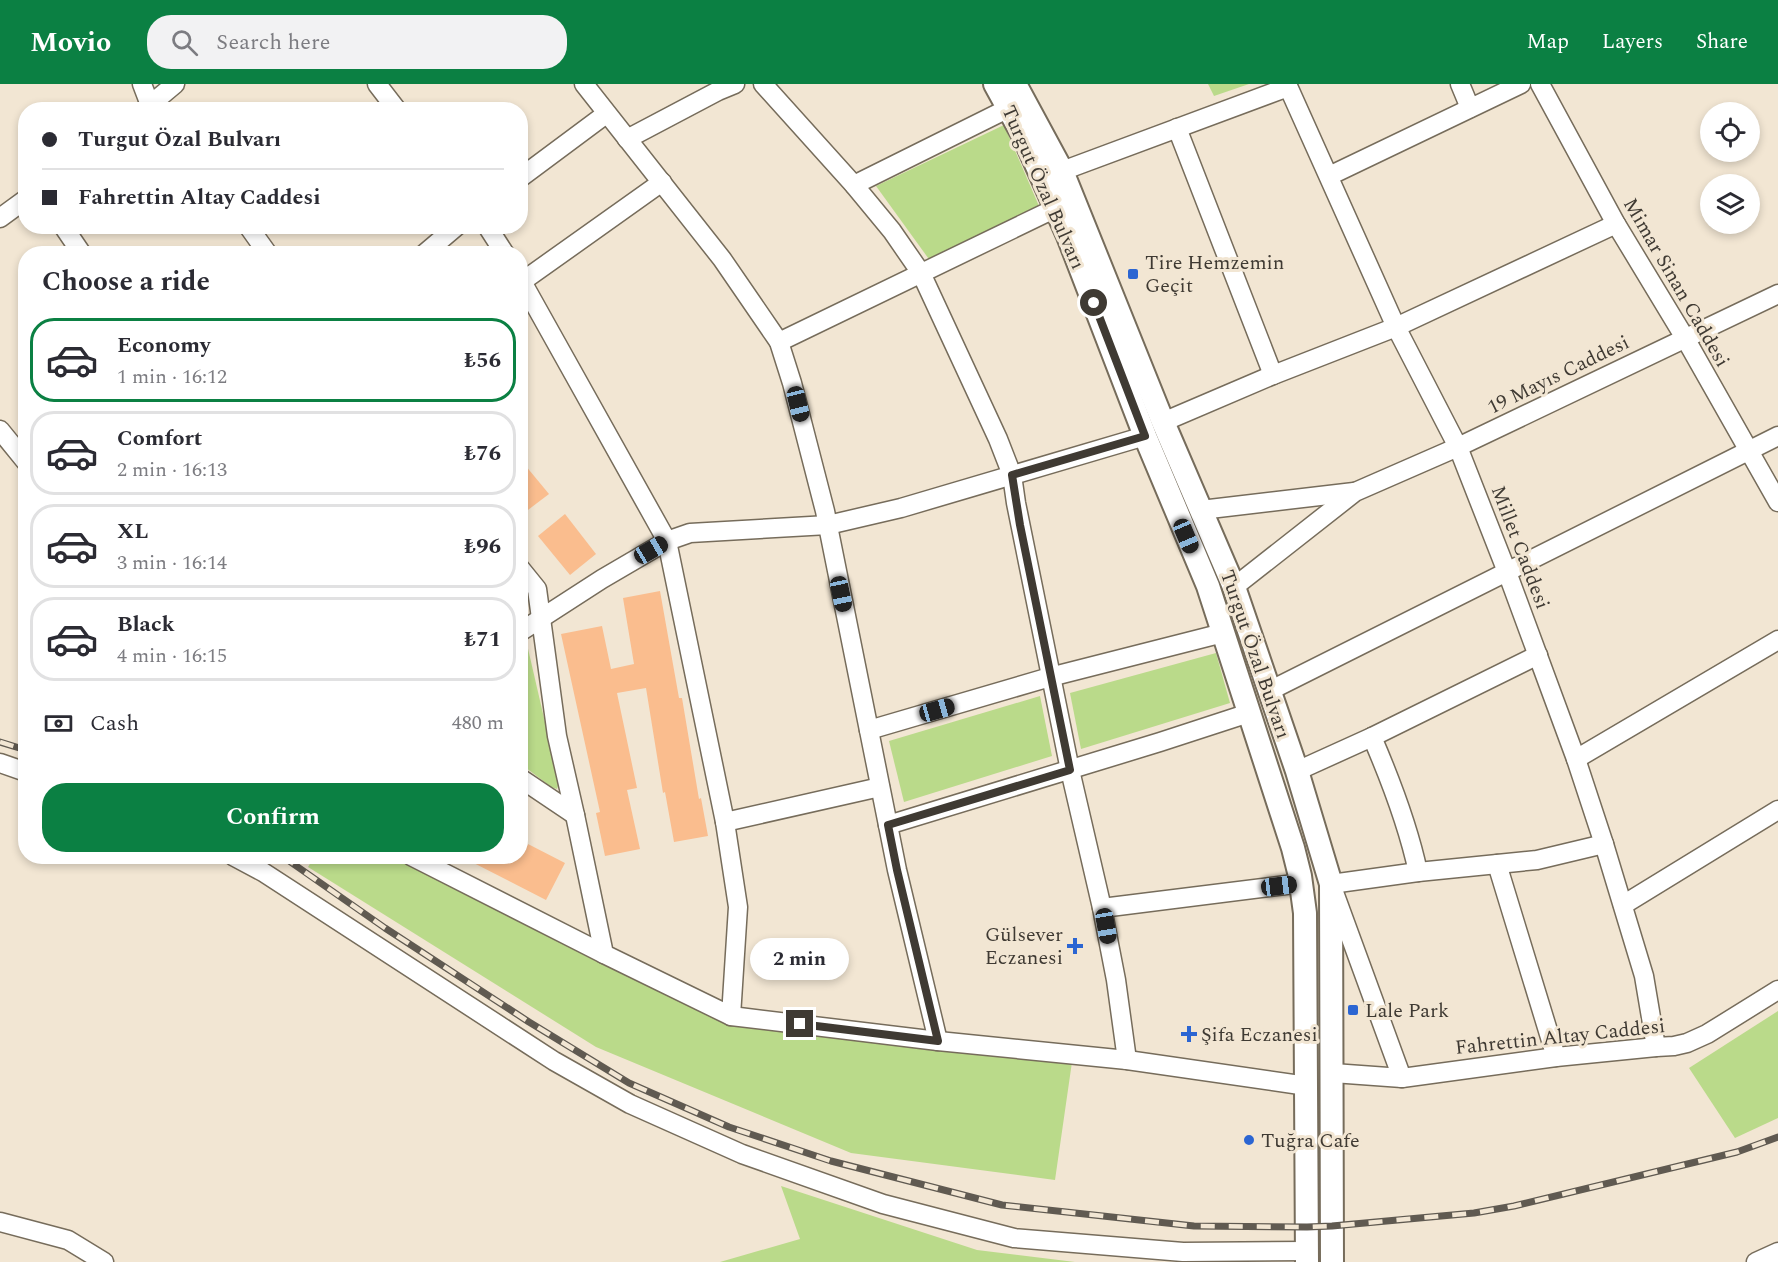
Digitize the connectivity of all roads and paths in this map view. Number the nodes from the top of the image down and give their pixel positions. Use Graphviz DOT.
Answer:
graph roads {
  1 [pos="142,84"];
  2 [pos="176,84"];
  3 [pos="376,84"];
  4 [pos="584,84"];
  5 [pos="735,84"];
  6 [pos="763,84"];
  7 [pos="995,84"];
  8 [pos="1015,84"];
  9 [pos="1460,84"];
  10 [pos="1521,84"];
  11 [pos="1540,84"];
  12 [pos="1288,86"];
  13 [pos="147,102"];
  14 [pos="156,102"];
  15 [pos="391,102"];
  16 [pos="1009,108"];
  17 [pos="1470,108"];
  18 [pos="606,114"];
  19 [pos="1177,128"];
  20 [pos="627,139"];
  21 [pos="1062,171"];
  22 [pos="528,172"];
  23 [pos="1329,176"];
  24 [pos="662,182"];
  25 [pos="855,185"];
  26 [pos="18,205"];
  27 [pos="1056,208"];
  28 [pos="0,218"];
  29 [pos="1616,224"];
  30 [pos="448,234"];
  31 [pos="433,246"];
  32 [pos="921,273"];
  33 [pos="528,276"];
  34 [pos="528,293"];
  35 [pos="1778,294"];
  36 [pos="1396,327"];
  37 [pos="1685,339"];
  38 [pos="779,342"];
  39 [pos="1273,375"];
  40 [pos="1154,429"];
  41 [pos="0,430"];
  42 [pos="1778,436"];
  43 [pos="1458,447"];
  44 [pos="1748,450"];
  45 [pos="18,452"];
  46 [pos="1012,475"];
  47 [pos="1355,492"];
  48 [pos="1778,502"];
  49 [pos="1201,510"];
  50 [pos="828,525"];
  51 [pos="667,541"];
  52 [pos="1507,572"];
  53 [pos="528,578"];
  54 [pos="1234,587"];
  55 [pos="541,619"];
  56 [pos="528,627"];
  57 [pos="1223,633"];
  58 [pos="1778,640"];
  59 [pos="1538,655"];
  60 [pos="1050,677"];
  61 [pos="1269,691"];
  62 [pos="1249,713"];
  63 [pos="869,730"];
  64 [pos="1372,737"];
  65 [pos="1576,759"];
  66 [pos="0,763"];
  67 [pos="18,769"];
  68 [pos="1070,770"];
  69 [pos="1297,771"];
  70 [pos="528,783"];
  71 [pos="880,787"];
  72 [pos="1778,810"];
  73 [pos="575,815"];
  74 [pos="725,822"];
  75 [pos="888,825"];
  76 [pos="1604,844"];
  77 [pos="248,864"];
  78 [pos="427,864"];
  79 [pos="1497,864"];
  80 [pos="1418,872"];
  81 [pos="1302,884"];
  82 [pos="1331,884"];
  83 [pos="1623,905"];
  84 [pos="1102,908"];
  85 [pos="604,954"];
  86 [pos="1778,990"];
  87 [pos="731,1016"];
  88 [pos="938,1041"];
  89 [pos="1656,1047"];
  90 [pos="1556,1057"];
  91 [pos="1127,1060"];
  92 [pos="1333,1073"];
  93 [pos="1402,1078"];
  94 [pos="1307,1086"];
  95 [pos="0,1222"];
  96 [pos="1778,1252"];
  97 [pos="1307,1257"];
  98 [pos="104,1262"];
  99 [pos="1332,1262"];
  100 [pos="1756,1262"];
  1 -- 13 [label="street"];
  2 -- 14 [label="street"];
  3 -- 15 [label="street"];
  4 -- 18 [label="street"];
  5 -- 20 [label="street"];
  6 -- 25 [label="street"];
  7 -- 16 [label="main road, Turgut Özal Bulvarı"];
  8 -- 21 [label="main road, Turgut Özal Bulvarı"];
  9 -- 17 [label="street"];
  10 -- 17 [label="street"];
  11 -- 29 [label="street, Mimar Sinan Caddesi"];
  12 -- 19 [label="street"];
  12 -- 23 [label="street, Millet Caddesi"];
  16 -- 25 [label="street"];
  16 -- 27 [label="main road, Turgut Özal Bulvarı"];
  17 -- 23 [label="street"];
  18 -- 20 [label="street"];
  18 -- 22 [label="street"];
  19 -- 21 [label="street"];
  19 -- 39 [label="street"];
  20 -- 24 [label="street"];
  21 -- 40 [label="main road, Turgut Özal Bulvarı"];
  23 -- 36 [label="street, Millet Caddesi"];
  24 -- 33 [label="street"];
  24 -- 38 [label="street"];
  25 -- 32 [label="street"];
  26 -- 28 [label="street"];
  27 -- 32 [label="street"];
  27 -- 40 [label="main road, Turgut Özal Bulvarı"];
  29 -- 36 [label="street"];
  29 -- 37 [label="street, Mimar Sinan Caddesi"];
  30 -- 31 [label="street"];
  32 -- 38 [label="street"];
  32 -- 46 [label="street"];
  34 -- 51 [label="street"];
  35 -- 37 [label="street, 19 Mayıs Caddesi"];
  36 -- 39 [label="street"];
  36 -- 43 [label="street, Millet Caddesi"];
  37 -- 43 [label="street, 19 Mayıs Caddesi"];
  37 -- 44 [label="street, Mimar Sinan Caddesi"];
  38 -- 50 [label="street"];
  39 -- 40 [label="street"];
  40 -- 46 [label="street"];
  40 -- 49 [label="main road, Turgut Özal Bulvarı"];
  40 -- 57 [label="main road, Turgut Özal Bulvarı"];
  41 -- 45 [label="street"];
  42 -- 44 [label="street"];
  43 -- 47 [label="street, 19 Mayıs Caddesi"];
  43 -- 52 [label="street, Millet Caddesi"];
  44 -- 48 [label="street, Mimar Sinan Caddesi"];
  44 -- 52 [label="street"];
  46 -- 50 [label="street"];
  46 -- 60 [label="street"];
  47 -- 49 [label="street"];
  47 -- 54 [label="street"];
  49 -- 54 [label="main road, Turgut Özal Bulvarı"];
  50 -- 51 [label="street"];
  50 -- 63 [label="street"];
  51 -- 55 [label="street"];
  51 -- 74 [label="street"];
  52 -- 59 [label="street, Millet Caddesi"];
  52 -- 61 [label="street"];
  53 -- 55 [label="street"];
  54 -- 61 [label="main road, Turgut Özal Bulvarı"];
  55 -- 56 [label="street"];
  55 -- 73 [label="street"];
  57 -- 60 [label="street"];
  57 -- 62 [label="main road, Turgut Özal Bulvarı"];
  58 -- 65 [label="street"];
  59 -- 64 [label="street"];
  59 -- 65 [label="street, Millet Caddesi"];
  60 -- 63 [label="street"];
  60 -- 68 [label="street"];
  61 -- 69 [label="main road, Turgut Özal Bulvarı"];
  62 -- 68 [label="street"];
  62 -- 81 [label="main road, Turgut Özal Bulvarı"];
  63 -- 71 [label="street"];
  64 -- 69 [label="street"];
  64 -- 80 [label="street"];
  65 -- 76 [label="street, Millet Caddesi"];
  66 -- 67 [label="street"];
  68 -- 75 [label="street"];
  68 -- 84 [label="street"];
  69 -- 82 [label="main road, Turgut Özal Bulvarı"];
  70 -- 73 [label="street"];
  71 -- 74 [label="street"];
  71 -- 75 [label="street"];
  72 -- 83 [label="street"];
  73 -- 85 [label="street"];
  74 -- 87 [label="street"];
  75 -- 88 [label="street"];
  76 -- 79 [label="street"];
  76 -- 83 [label="street, Millet Caddesi"];
  77 -- 97 [label="street"];
  78 -- 85 [label="street"];
  79 -- 80 [label="street"];
  79 -- 90 [label="street"];
  80 -- 82 [label="street"];
  81 -- 84 [label="street"];
  81 -- 94 [label="main road, Turgut Özal Bulvarı"];
  82 -- 92 [label="main road, Turgut Özal Bulvarı"];
  82 -- 93 [label="street"];
  83 -- 89 [label="street, Millet Caddesi"];
  84 -- 91 [label="street"];
  85 -- 87 [label="street"];
  86 -- 89 [label="street, Fahrettin Altay Caddesi"];
  87 -- 88 [label="street"];
  88 -- 91 [label="street"];
  89 -- 90 [label="street, Fahrettin Altay Caddesi"];
  90 -- 93 [label="street, Fahrettin Altay Caddesi"];
  91 -- 94 [label="street"];
  92 -- 93 [label="street, Fahrettin Altay Caddesi"];
  92 -- 99 [label="main road, Turgut Özal Bulvarı"];
  94 -- 97 [label="main road, Turgut Özal Bulvarı"];
  95 -- 98 [label="street"];
  96 -- 100 [label="street"];
}
